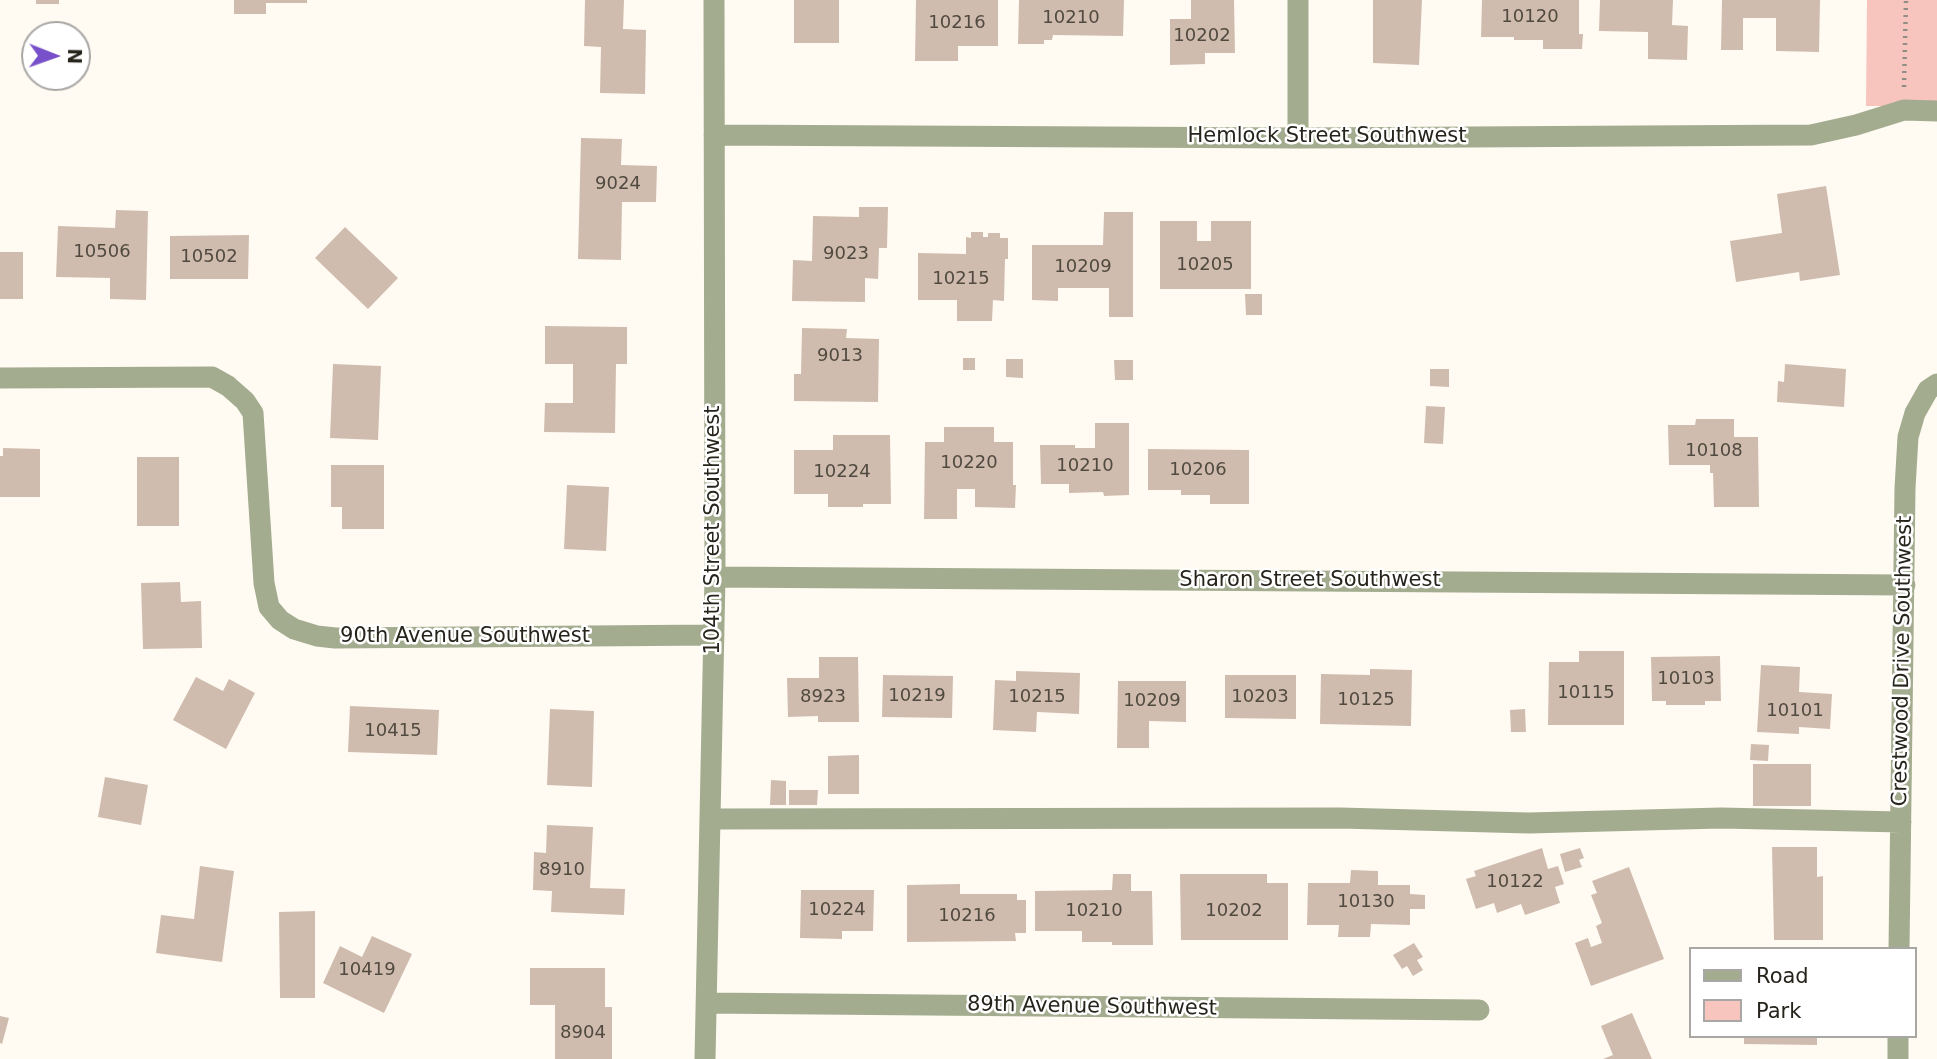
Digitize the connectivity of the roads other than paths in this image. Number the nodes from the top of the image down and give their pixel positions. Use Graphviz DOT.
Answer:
graph roads {
  1 [pos="715,0"];
  2 [pos="1298,0"];
  3 [pos="1937,111"];
  4 [pos="714,135"];
  5 [pos="1298,138"];
  6 [pos="0,378"];
  7 [pos="1937,384"];
  8 [pos="715,577"];
  9 [pos="1905,585"];
  10 [pos="714,635"];
  11 [pos="710,819"];
  12 [pos="1901,822"];
  13 [pos="1899,947"];
  14 [pos="706,1003"];
  15 [pos="1479,1010"];
  16 [pos="1898,1038"];
  17 [pos="705,1059"];
  18 [pos="1898,1059"];
  1 -- 4 [label="street, 104th Street Southwest"];
  2 -- 5 [label="street"];
  3 -- 5 [label="street, Hemlock Street Southwest"];
  4 -- 5 [label="street, Hemlock Street Southwest"];
  4 -- 8 [label="street, 104th Street Southwest"];
  6 -- 10 [label="street, 90th Avenue Southwest"];
  7 -- 9 [label="street, Crestwood Drive Southwest"];
  8 -- 9 [label="street, Sharon Street Southwest"];
  8 -- 10 [label="street, 104th Street Southwest"];
  9 -- 12 [label="street, Crestwood Drive Southwest"];
  10 -- 11 [label="street, 104th Street Southwest"];
  11 -- 12 [label="street"];
  11 -- 14 [label="street, 104th Street Southwest"];
  12 -- 13 [label="street, Crestwood Drive Southwest"];
  14 -- 15 [label="street, 89th Avenue Southwest"];
  14 -- 17 [label="street, 104th Street Southwest"];
  16 -- 18 [label="street"];
}
